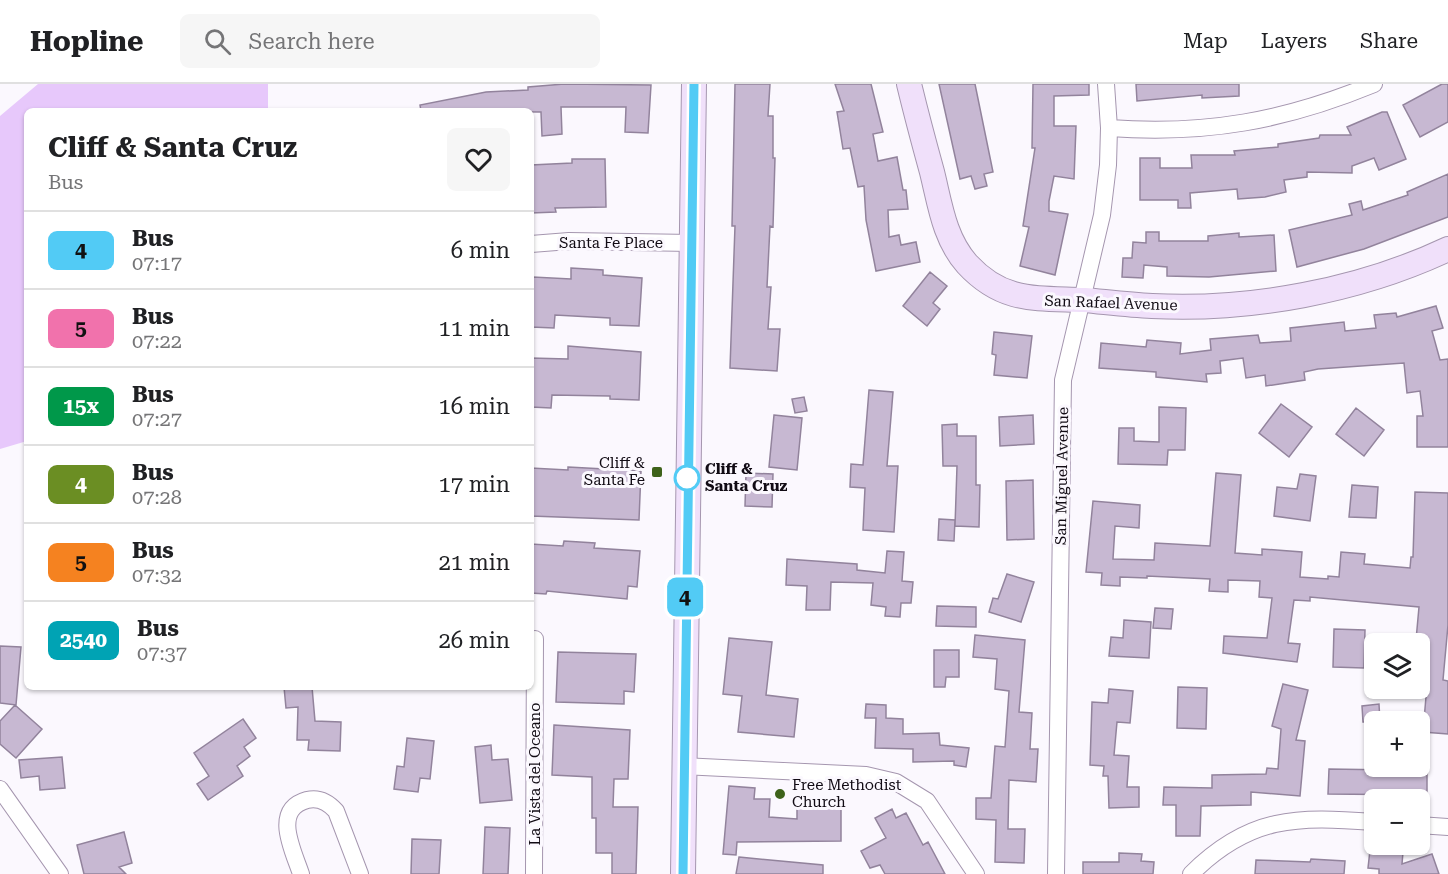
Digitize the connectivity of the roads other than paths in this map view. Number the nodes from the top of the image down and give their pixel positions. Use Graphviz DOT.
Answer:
graph roads {
  1 [pos="694,84"];
  2 [pos="909,84"];
  3 [pos="1106,84"];
  4 [pos="1374,84"];
  5 [pos="1109,128"];
  6 [pos="692,243"];
  7 [pos="534,244"];
  8 [pos="1446,255"];
  9 [pos="1082,300"];
  10 [pos="535,639"];
  11 [pos="682,766"];
  12 [pos="0,789"];
  13 [pos="1364,821"];
  14 [pos="1430,826"];
  15 [pos="1448,828"];
  16 [pos="60,874"];
  17 [pos="301,874"];
  18 [pos="360,874"];
  19 [pos="534,874"];
  20 [pos="683,874"];
  21 [pos="976,874"];
  22 [pos="1056,874"];
  23 [pos="1191,874"];
  1 -- 6 [label="main road"];
  2 -- 9 [label="main road, San Rafael Avenue"];
  3 -- 5 [label="street, San Miguel Avenue"];
  4 -- 5 [label="street"];
  5 -- 9 [label="street, San Miguel Avenue"];
  6 -- 7 [label="street, Santa Fe Place"];
  6 -- 11 [label="main road"];
  8 -- 9 [label="main road, San Rafael Avenue"];
  9 -- 22 [label="street, San Miguel Avenue"];
  10 -- 19 [label="street, La Vista del Oceano"];
  11 -- 20 [label="main road"];
  11 -- 21 [label="street"];
  12 -- 16 [label="street"];
  13 -- 23 [label="street"];
  14 -- 15 [label="street"];
  17 -- 18 [label="street"];
}
